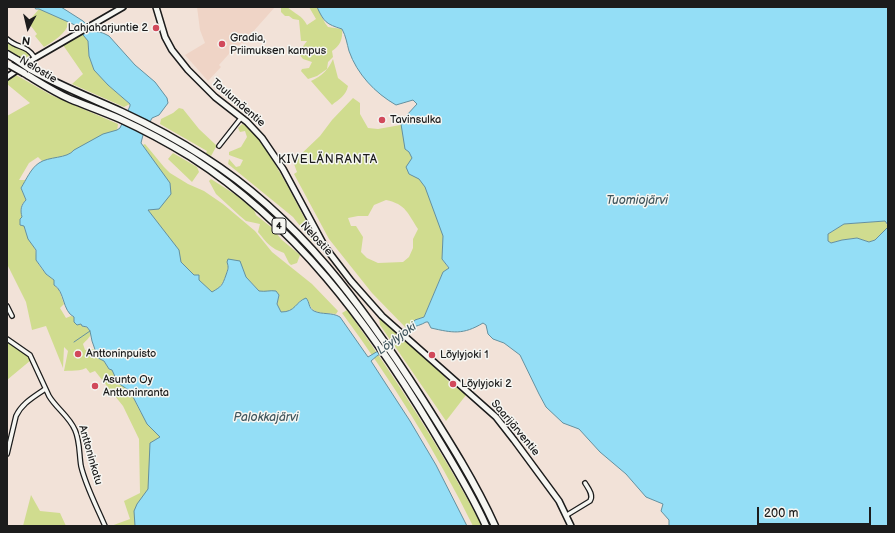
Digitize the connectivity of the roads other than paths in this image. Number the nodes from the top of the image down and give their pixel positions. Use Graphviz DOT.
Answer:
graph roads {
  1 [pos="123,7"];
  2 [pos="157,9"];
  3 [pos="7,39"];
  4 [pos="7,54"];
  5 [pos="35,58"];
  6 [pos="9,63"];
  7 [pos="7,77"];
  8 [pos="241,118"];
  9 [pos="219,146"];
  10 [pos="7,306"];
  11 [pos="12,316"];
  12 [pos="7,339"];
  13 [pos="408,340"];
  14 [pos="45,389"];
  15 [pos="7,454"];
  16 [pos="585,483"];
  17 [pos="567,515"];
  18 [pos="105,526"];
  19 [pos="486,526"];
  20 [pos="495,526"];
  21 [pos="571,526"];
  1 -- 5 [label="street"];
  2 -- 8 [label="main road, Taulumäentie"];
  3 -- 5 [label="street"];
  4 -- 20 [label="highway, Nelostie / 4, bridge"];
  5 -- 7 [label="street"];
  6 -- 19 [label="highway, Nelostie / 4, bridge"];
  8 -- 9 [label="street"];
  8 -- 13 [label="main road, Taulumäentie"];
  10 -- 11 [label="street"];
  12 -- 14 [label="street, Anttoninkatu"];
  13 -- 17 [label="main road, Saarijärventie"];
  14 -- 15 [label="street"];
  14 -- 18 [label="street, Anttoninkatu"];
  16 -- 17 [label="street"];
  17 -- 21 [label="main road, Saarijärventie"];
}
